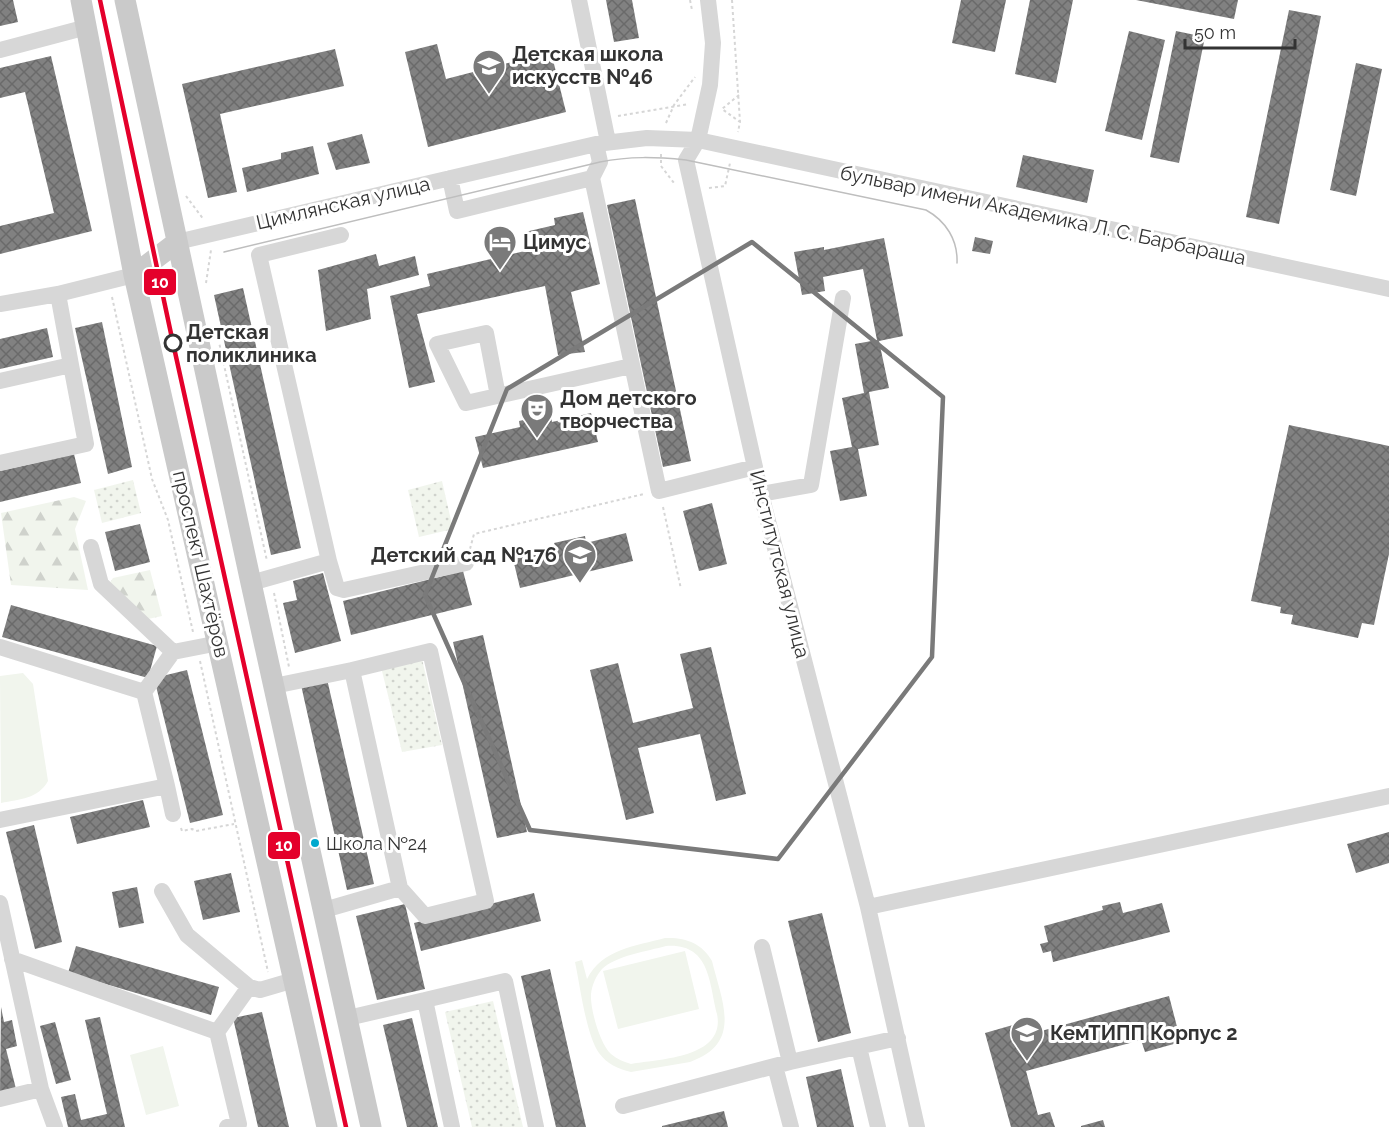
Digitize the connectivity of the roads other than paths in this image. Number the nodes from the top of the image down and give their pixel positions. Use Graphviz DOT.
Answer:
graph roads {
  1 [pos="81,0"];
  2 [pos="125,0"];
  3 [pos="579,0"];
  4 [pos="708,0"];
  5 [pos="87,27"];
  6 [pos="0,50"];
  7 [pos="698,140"];
  8 [pos="602,143"];
  9 [pos="450,178"];
  10 [pos="592,178"];
  11 [pos="341,234"];
  12 [pos="177,242"];
  13 [pos="134,275"];
  14 [pos="1389,289"];
  15 [pos="58,294"];
  16 [pos="843,298"];
  17 [pos="0,304"];
  18 [pos="71,365"];
  19 [pos="631,366"];
  20 [pos="0,381"];
  21 [pos="498,396"];
  22 [pos="0,463"];
  23 [pos="755,467"];
  24 [pos="761,494"];
  25 [pos="91,547"];
  26 [pos="329,561"];
  27 [pos="466,563"];
  28 [pos="251,583"];
  29 [pos="219,642"];
  30 [pos="0,647"];
  31 [pos="173,652"];
  32 [pos="352,670"];
  33 [pos="274,686"];
  34 [pos="144,692"];
  35 [pos="166,786"];
  36 [pos="1389,796"];
  37 [pos="173,814"];
  38 [pos="0,820"];
  39 [pos="400,888"];
  40 [pos="162,891"];
  41 [pos="0,903"];
  42 [pos="868,907"];
  43 [pos="324,910"];
  44 [pos="762,947"];
  45 [pos="12,959"];
  46 [pos="294,980"];
  47 [pos="249,987"];
  48 [pos="425,1000"];
  49 [pos="348,1018"];
  50 [pos="217,1032"];
  51 [pos="898,1038"];
  52 [pos="859,1047"];
  53 [pos="782,1064"];
  54 [pos="41,1089"];
  55 [pos="0,1099"];
  56 [pos="623,1106"];
  57 [pos="55,1127"];
  58 [pos="227,1127"];
  59 [pos="327,1127"];
  60 [pos="371,1127"];
  61 [pos="452,1127"];
  62 [pos="536,1127"];
  63 [pos="791,1127"];
  64 [pos="878,1127"];
  65 [pos="917,1127"];
  1 -- 5 [label="main road, проспект Шахтёров"];
  2 -- 12 [label="main road"];
  3 -- 8 [label="street"];
  4 -- 7 [label="street, Институтская улица"];
  5 -- 6 [label="street"];
  5 -- 13 [label="main road, проспект Шахтёров"];
  7 -- 8 [label="street, Цимлянская улица"];
  7 -- 14 [label="street, бульвар имени Академика Л. С. Барбараша"];
  7 -- 23 [label="street, Институтская улица"];
  8 -- 9 [label="street, Цимлянская улица"];
  8 -- 10 [label="street"];
  9 -- 10 [label="street"];
  9 -- 12 [label="street, Цимлянская улица"];
  10 -- 19 [label="street"];
  11 -- 26 [label="street"];
  12 -- 13 [label="main road, Цимлянская улица"];
  12 -- 28 [label="main road"];
  13 -- 15 [label="street, Цимлянская улица"];
  13 -- 29 [label="main road, проспект Шахтёров"];
  15 -- 17 [label="street, Цимлянская улица"];
  15 -- 18 [label="street"];
  16 -- 24 [label="street"];
  18 -- 20 [label="street"];
  18 -- 22 [label="street"];
  19 -- 21 [label="street"];
  19 -- 23 [label="street"];
  21 -- 21 [label="street"];
  23 -- 24 [label="street, Институтская улица"];
  24 -- 42 [label="street, Институтская улица"];
  25 -- 31 [label="street"];
  26 -- 27 [label="street"];
  26 -- 28 [label="street"];
  28 -- 33 [label="main road"];
  29 -- 31 [label="street"];
  29 -- 46 [label="main road, проспект Шахтёров"];
  30 -- 34 [label="street"];
  31 -- 34 [label="street"];
  32 -- 33 [label="street"];
  32 -- 39 [label="street"];
  32 -- 39 [label="street"];
  33 -- 43 [label="main road"];
  34 -- 35 [label="street"];
  35 -- 37 [label="street"];
  35 -- 38 [label="street"];
  36 -- 42 [label="street"];
  39 -- 43 [label="street"];
  40 -- 47 [label="street"];
  41 -- 45 [label="street"];
  42 -- 51 [label="street, Институтская улица"];
  43 -- 49 [label="main road"];
  44 -- 53 [label="street"];
  45 -- 50 [label="street"];
  45 -- 54 [label="street"];
  46 -- 47 [label="street"];
  46 -- 59 [label="main road, проспект Шахтёров"];
  47 -- 50 [label="street"];
  48 -- 49 [label="street"];
  48 -- 61 [label="street"];
  48 -- 62 [label="street"];
  49 -- 60 [label="main road"];
  50 -- 58 [label="street"];
  51 -- 52 [label="street"];
  51 -- 65 [label="street, Институтская улица"];
  52 -- 53 [label="street"];
  52 -- 64 [label="street"];
  53 -- 56 [label="street"];
  53 -- 63 [label="street"];
  54 -- 55 [label="street"];
  54 -- 57 [label="street"];
}
